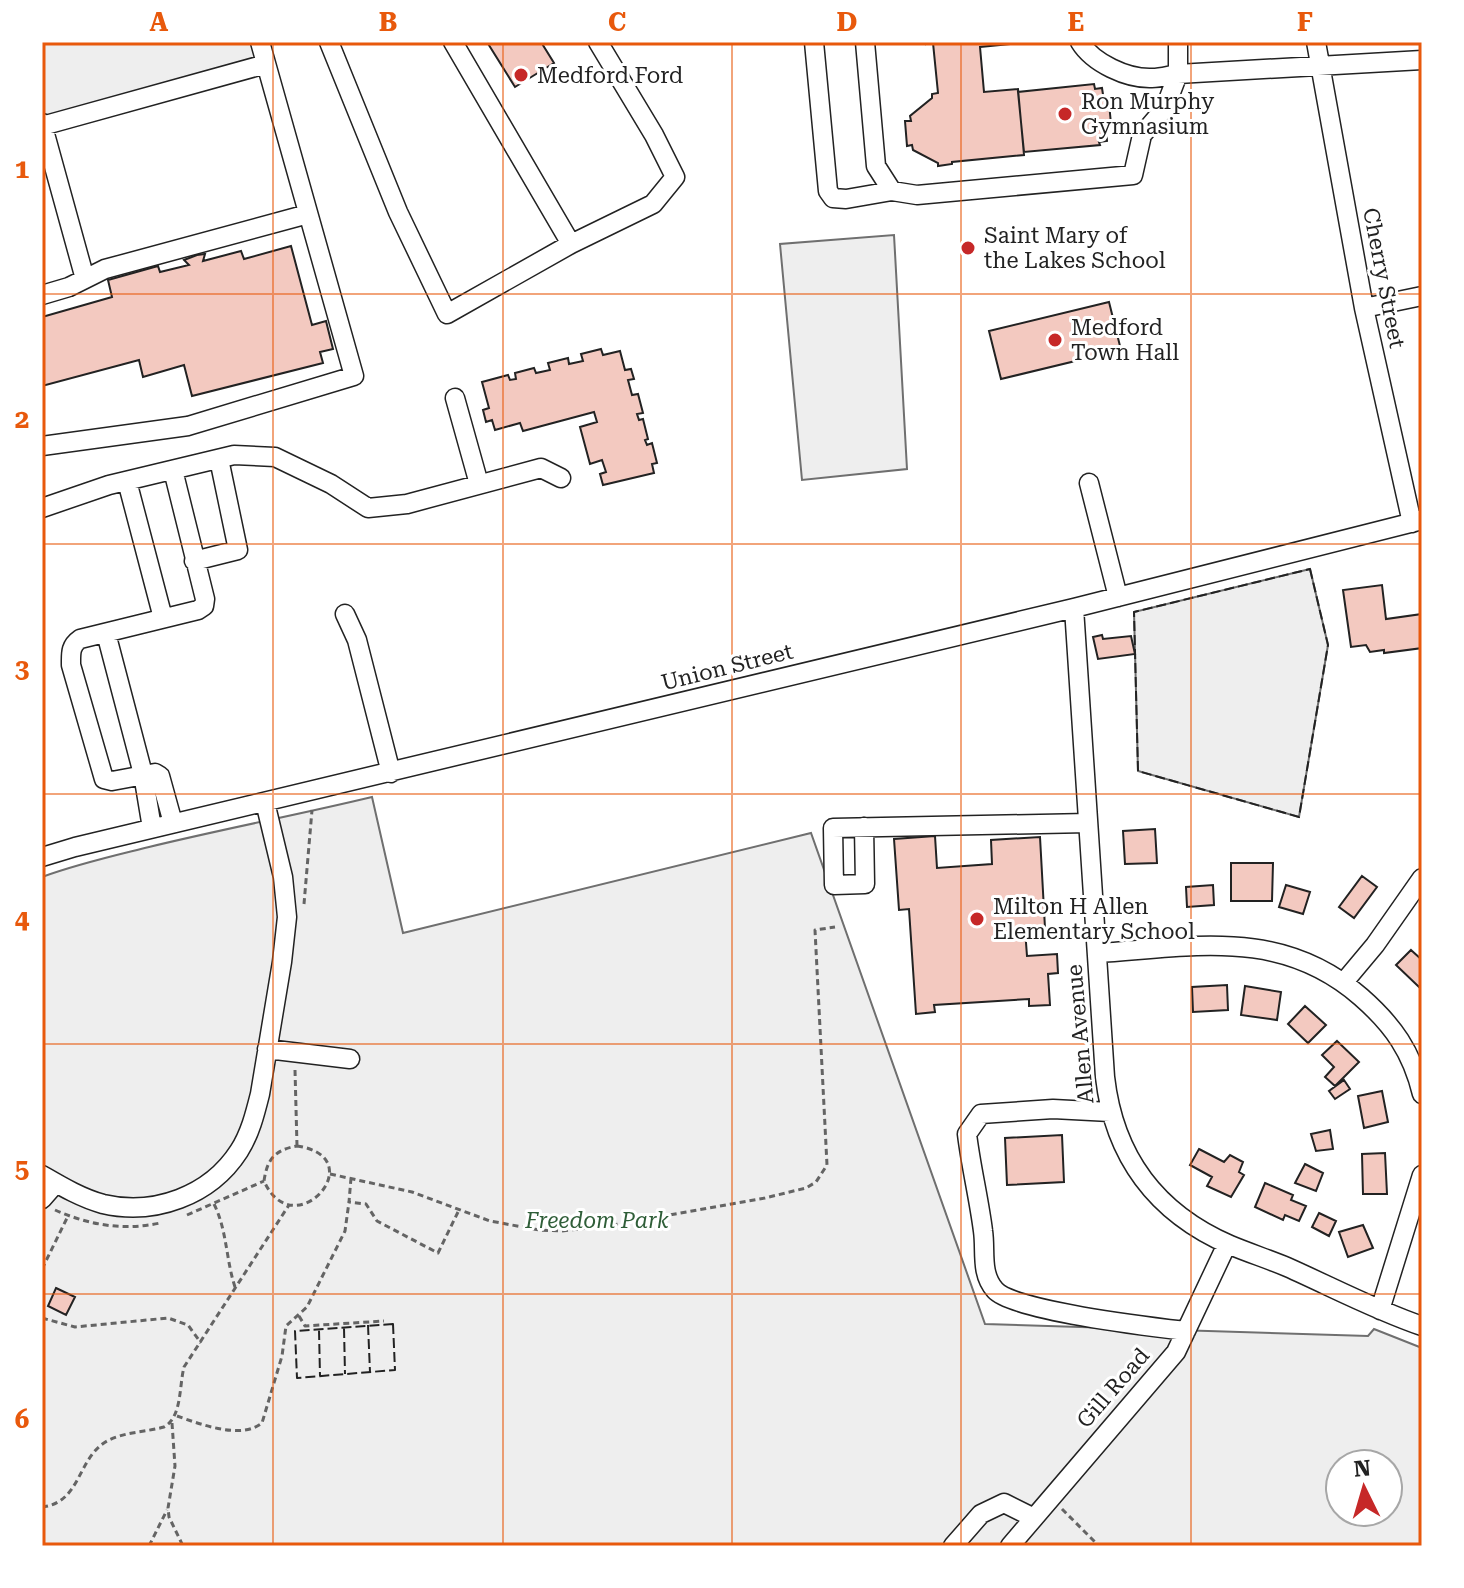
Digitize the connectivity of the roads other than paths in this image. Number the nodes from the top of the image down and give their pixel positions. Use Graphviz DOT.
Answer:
graph roads {
  1 [pos="260,42"];
  2 [pos="329,42"];
  3 [pos="453,42"];
  4 [pos="598,42"];
  5 [pos="814,42"];
  6 [pos="865,42"];
  7 [pos="1080,42"];
  8 [pos="1178,42"];
  9 [pos="1316,42"];
  10 [pos="1422,60"];
  11 [pos="266,64"];
  12 [pos="1320,67"];
  13 [pos="1178,74"];
  14 [pos="42,125"];
  15 [pos="892,191"];
  16 [pos="308,214"];
  17 [pos="571,244"];
  18 [pos="85,279"];
  19 [pos="42,295"];
  20 [pos="1422,296"];
  21 [pos="1364,308"];
  22 [pos="455,398"];
  23 [pos="42,446"];
  24 [pos="219,459"];
  25 [pos="173,470"];
  26 [pos="561,478"];
  27 [pos="127,481"];
  28 [pos="1089,483"];
  29 [pos="479,484"];
  30 [pos="42,508"];
  31 [pos="1417,521"];
  32 [pos="194,561"];
  33 [pos="1118,597"];
  34 [pos="1074,608"];
  35 [pos="345,614"];
  36 [pos="163,618"];
  37 [pos="106,633"];
  38 [pos="391,773"];
  39 [pos="143,774"];
  40 [pos="265,802"];
  41 [pos="173,823"];
  42 [pos="1088,823"];
  43 [pos="864,827"];
  44 [pos="152,828"];
  45 [pos="42,857"];
  46 [pos="1422,878"];
  47 [pos="1097,953"];
  48 [pos="1344,982"];
  49 [pos="267,1049"];
  50 [pos="350,1059"];
  51 [pos="1422,1094"];
  52 [pos="1110,1112"];
  53 [pos="1422,1175"];
  54 [pos="49,1179"];
  55 [pos="42,1199"];
  56 [pos="1227,1244"];
  57 [pos="1380,1310"];
  58 [pos="1422,1326"];
  59 [pos="1186,1331"];
  60 [pos="1034,1518"];
  61 [pos="953,1546"];
  62 [pos="1010,1546"];
  1 -- 11 [label="street"];
  2 -- 17 [label="street"];
  3 -- 17 [label="street"];
  4 -- 17 [label="street"];
  5 -- 15 [label="street"];
  6 -- 15 [label="street"];
  7 -- 13 [label="street"];
  8 -- 13 [label="street"];
  9 -- 12 [label="street, Cherry Street"];
  10 -- 12 [label="street"];
  11 -- 14 [label="street"];
  11 -- 16 [label="street"];
  12 -- 13 [label="street"];
  12 -- 21 [label="street, Cherry Street"];
  13 -- 15 [label="street"];
  14 -- 18 [label="street"];
  16 -- 18 [label="street"];
  16 -- 23 [label="street"];
  18 -- 19 [label="street"];
  20 -- 21 [label="street"];
  21 -- 31 [label="street, Cherry Street"];
  22 -- 29 [label="street"];
  24 -- 25 [label="street"];
  24 -- 29 [label="street"];
  24 -- 32 [label="street"];
  25 -- 27 [label="street"];
  25 -- 32 [label="street"];
  26 -- 29 [label="street"];
  27 -- 30 [label="street"];
  27 -- 36 [label="street"];
  28 -- 33 [label="street"];
  31 -- 33 [label="street, Union Street"];
  32 -- 36 [label="street"];
  33 -- 34 [label="street, Union Street"];
  34 -- 38 [label="street, Union Street"];
  34 -- 42 [label="street, Allen Avenue"];
  35 -- 38 [label="street"];
  36 -- 37 [label="street"];
  37 -- 39 [label="street"];
  37 -- 39 [label="street"];
  38 -- 40 [label="street, Union Street"];
  39 -- 41 [label="street"];
  39 -- 44 [label="street"];
  40 -- 41 [label="street, Union Street"];
  40 -- 49 [label="street"];
  41 -- 44 [label="street, Union Street"];
  42 -- 43 [label="street"];
  42 -- 47 [label="street, Allen Avenue"];
  44 -- 45 [label="street, Union Street"];
  46 -- 48 [label="street"];
  47 -- 48 [label="street"];
  47 -- 52 [label="street, Allen Avenue"];
  48 -- 51 [label="street"];
  49 -- 50 [label="street"];
  49 -- 54 [label="street"];
  52 -- 56 [label="street, Allen Avenue"];
  52 -- 59 [label="street"];
  53 -- 57 [label="street"];
  54 -- 55 [label="street"];
  56 -- 57 [label="street, Allen Avenue"];
  56 -- 59 [label="street, Gill Road"];
  57 -- 58 [label="street, Allen Avenue"];
  59 -- 60 [label="street, Gill Road"];
  60 -- 61 [label="street"];
  60 -- 62 [label="street, Gill Road"];
}
